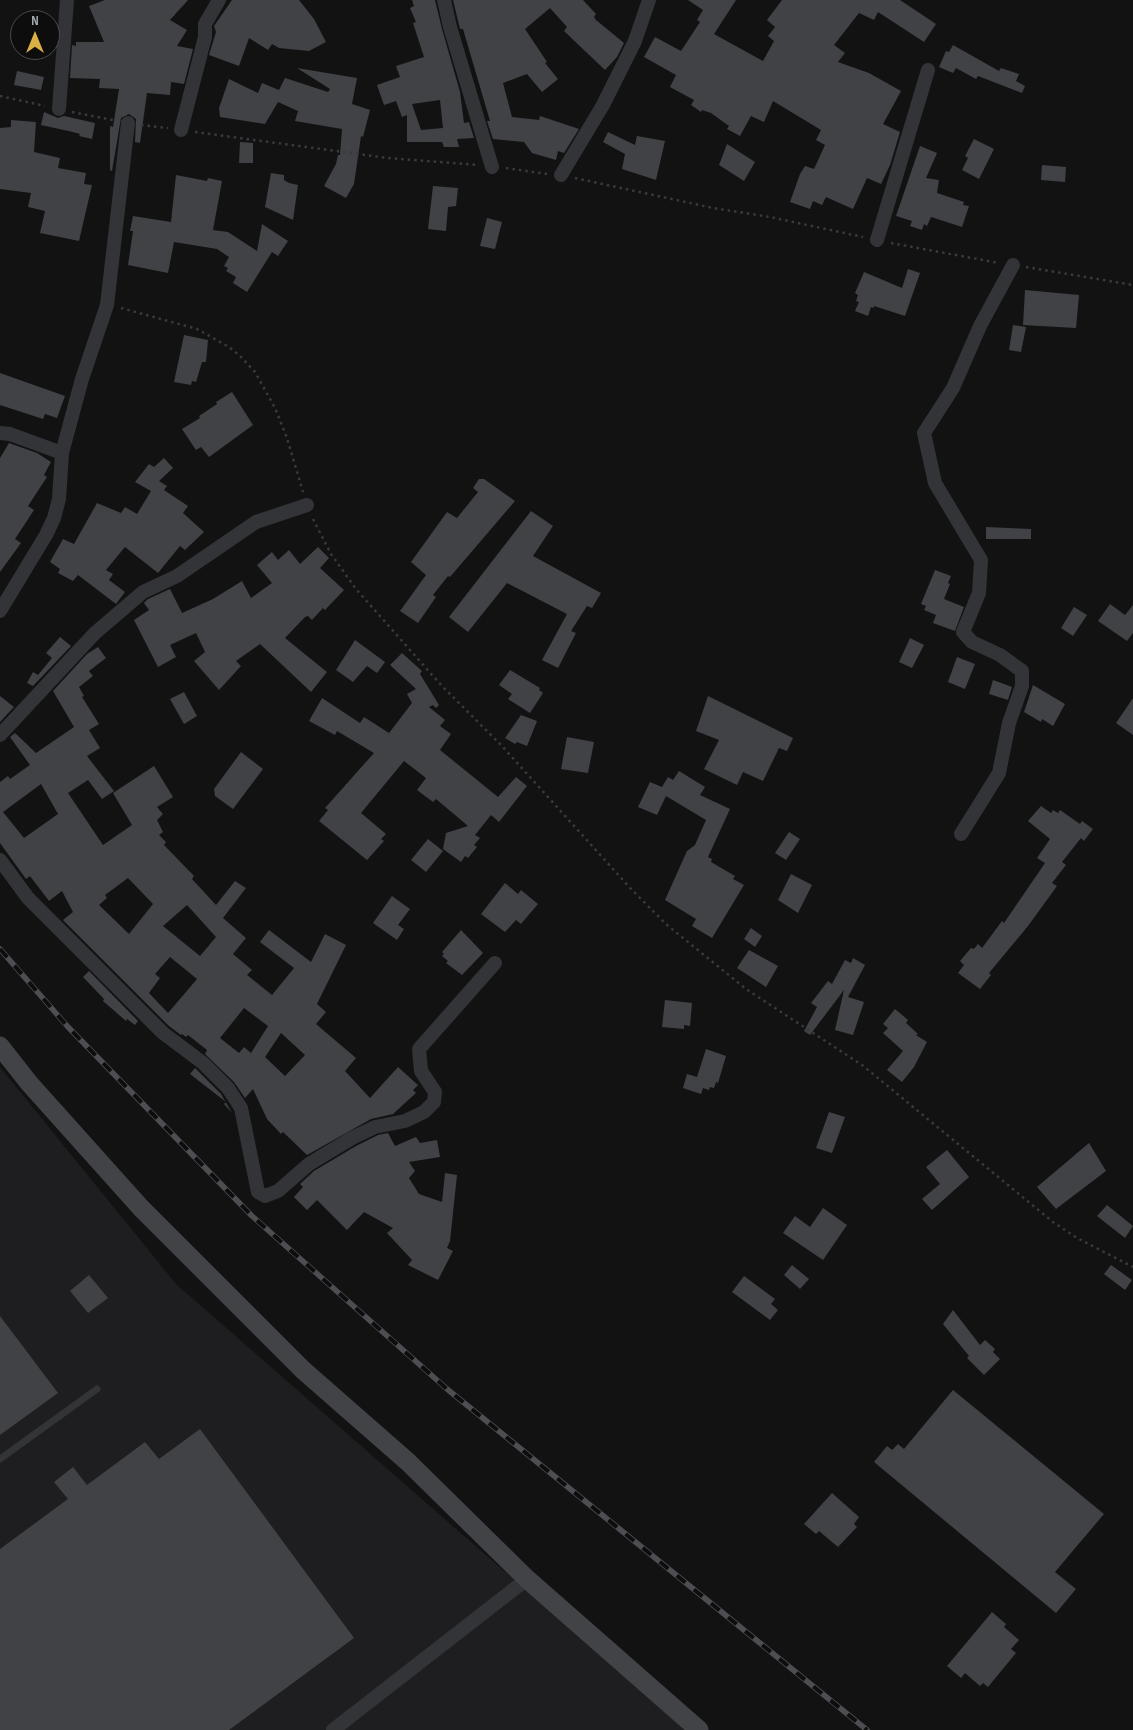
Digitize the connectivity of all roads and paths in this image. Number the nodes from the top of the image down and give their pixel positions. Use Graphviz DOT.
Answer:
graph roads {
  1 [pos="66,0"];
  2 [pos="219,0"];
  3 [pos="444,0"];
  4 [pos="649,0"];
  5 [pos="928,70"];
  6 [pos="59,109"];
  7 [pos="128,123"];
  8 [pos="181,130"];
  9 [pos="492,167"];
  10 [pos="561,176"];
  11 [pos="877,240"];
  12 [pos="1013,265"];
  13 [pos="107,305"];
  14 [pos="0,433"];
  15 [pos="62,453"];
  16 [pos="307,505"];
  17 [pos="0,611"];
  18 [pos="0,735"];
  19 [pos="961,834"];
  20 [pos="0,860"];
  21 [pos="495,963"];
  22 [pos="0,1046"];
  23 [pos="1133,1267"];
  24 [pos="97,1388"];
  25 [pos="0,1459"];
  26 [pos="528,1579"];
  27 [pos="333,1730"];
  28 [pos="699,1730"];
  1 -- 6 [label="street"];
  2 -- 8 [label="street"];
  3 -- 9 [label="street"];
  4 -- 10 [label="street"];
  5 -- 11 [label="street"];
  7 -- 13 [label="street"];
  12 -- 19 [label="street"];
  13 -- 15 [label="street"];
  13 -- 16 [label="path"];
  14 -- 15 [label="street"];
  15 -- 17 [label="street"];
  16 -- 18 [label="street"];
  16 -- 23 [label="path"];
  20 -- 21 [label="street"];
  22 -- 26 [label="main road"];
  24 -- 25 [label="lane"];
  26 -- 27 [label="street"];
  26 -- 28 [label="main road"];
}
